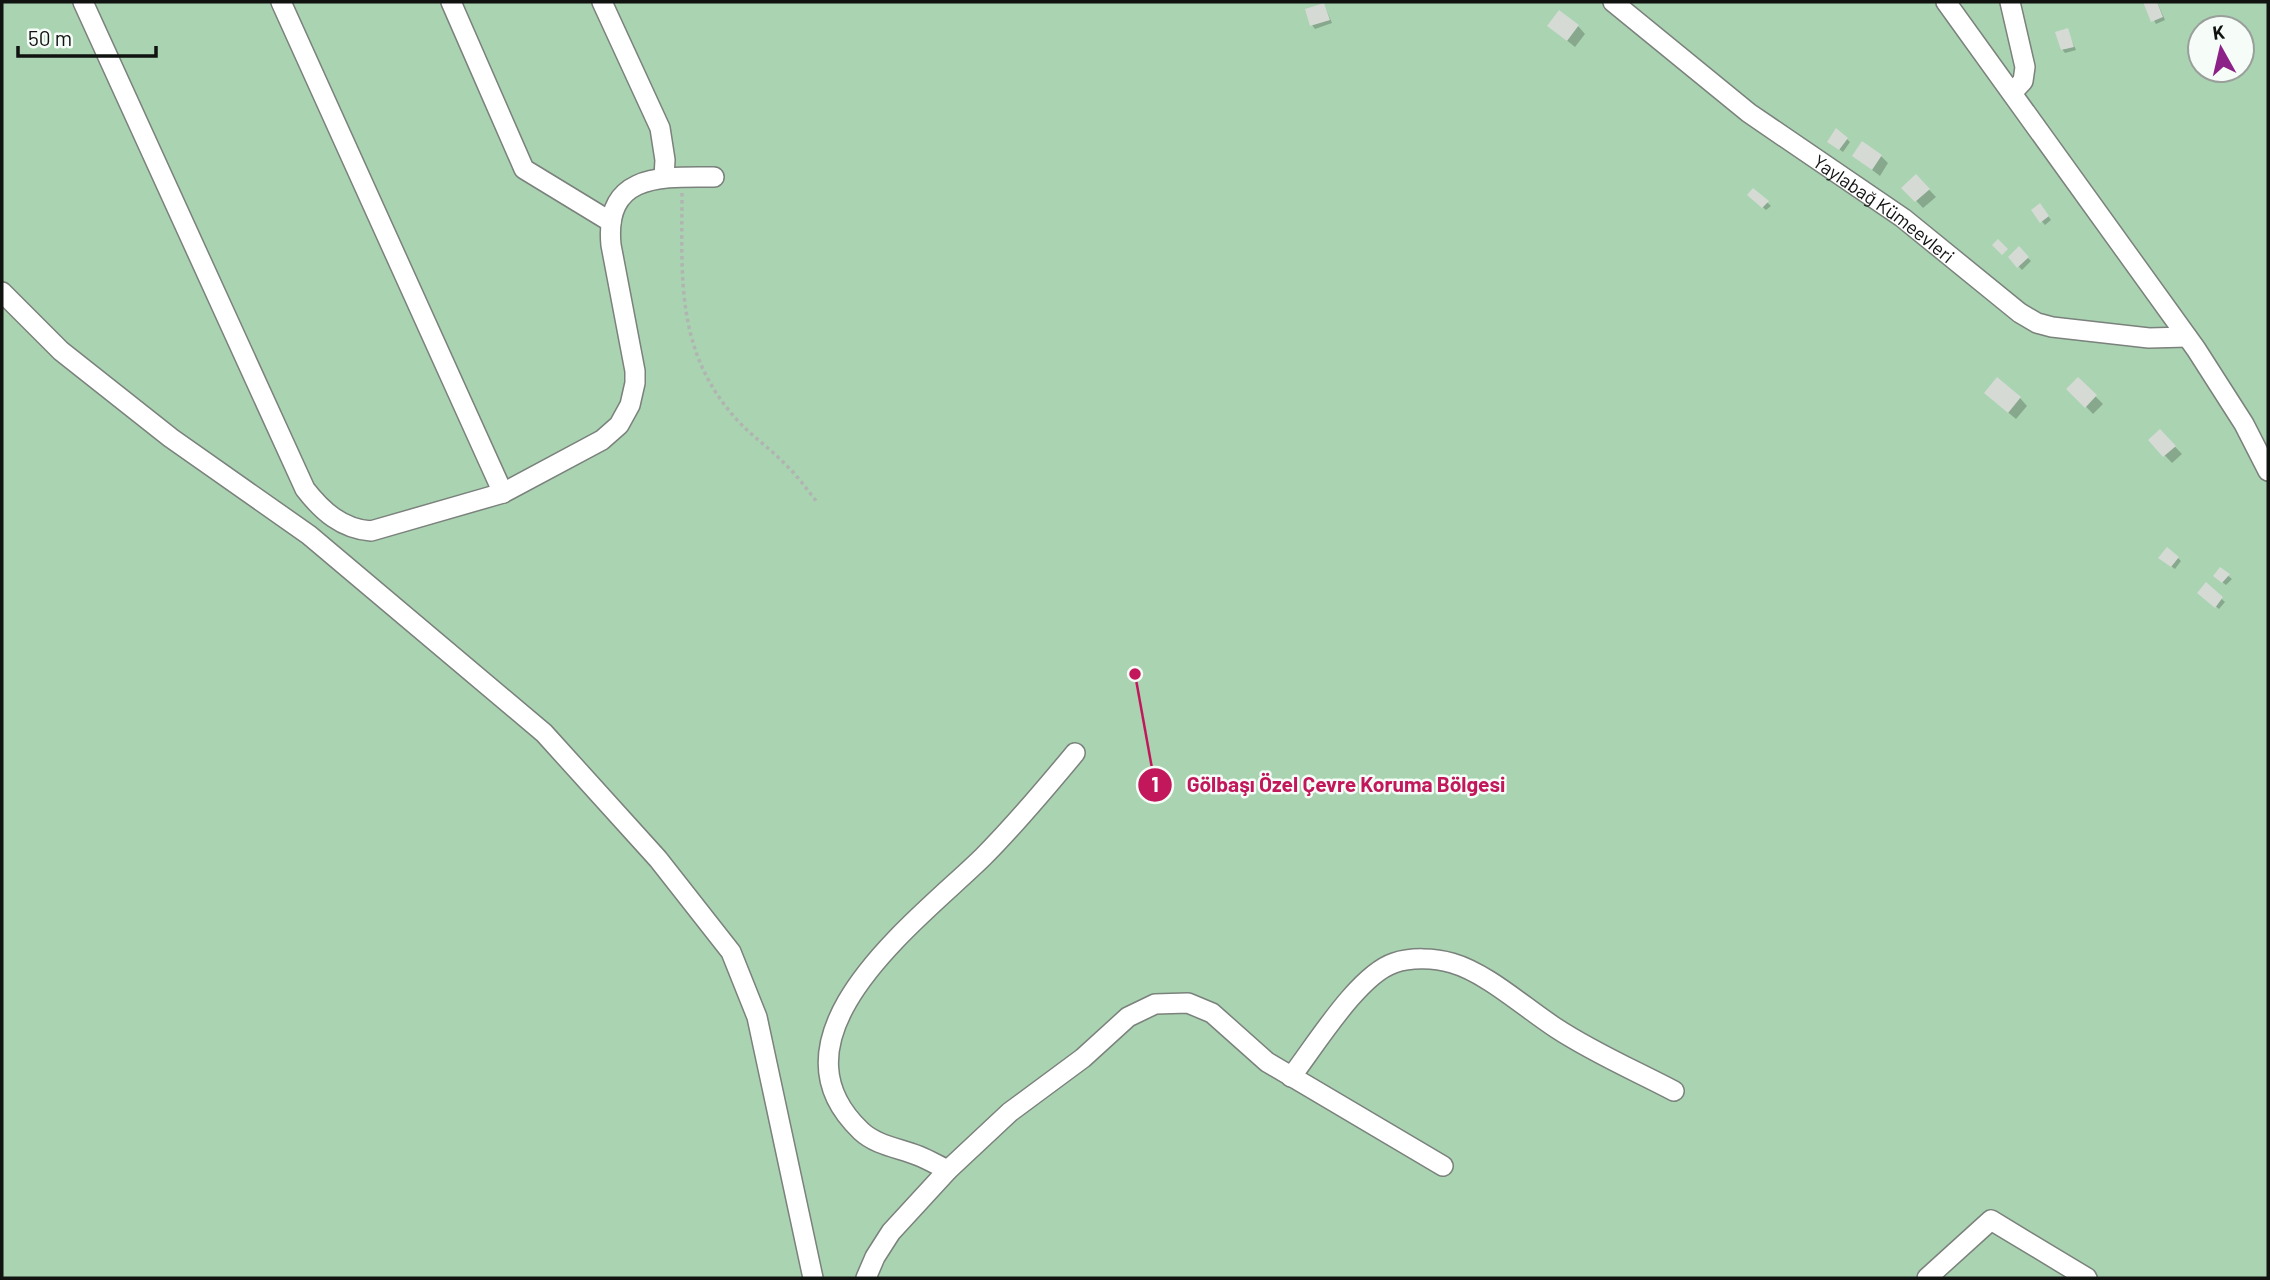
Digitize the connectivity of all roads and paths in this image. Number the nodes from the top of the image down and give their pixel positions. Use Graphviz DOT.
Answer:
graph roads {
  1 [pos="83,2"];
  2 [pos="281,2"];
  3 [pos="451,2"];
  4 [pos="602,2"];
  5 [pos="1613,2"];
  6 [pos="1946,2"];
  7 [pos="2010,2"];
  8 [pos="2012,93"];
  9 [pos="673,177"];
  10 [pos="715,177"];
  11 [pos="611,222"];
  12 [pos="2,292"];
  13 [pos="2186,337"];
  14 [pos="2268,471"];
  15 [pos="503,493"];
  16 [pos="817,502"];
  17 [pos="327,514"];
  18 [pos="309,535"];
  19 [pos="1075,752"];
  20 [pos="1291,1077"];
  21 [pos="1674,1091"];
  22 [pos="1443,1166"];
  23 [pos="948,1170"];
  24 [pos="813,1278"];
  25 [pos="866,1278"];
  26 [pos="1927,1278"];
  27 [pos="2087,1278"];
  1 -- 17 [label="street"];
  2 -- 15 [label="street"];
  3 -- 11 [label="street"];
  4 -- 9 [label="street"];
  5 -- 13 [label="street, Yaylabağ Kümeevleri"];
  6 -- 8 [label="street"];
  7 -- 8 [label="street"];
  8 -- 13 [label="street"];
  9 -- 10 [label="street"];
  9 -- 11 [label="street"];
  9 -- 16 [label="path"];
  11 -- 15 [label="street"];
  12 -- 18 [label="street"];
  13 -- 14 [label="street"];
  15 -- 17 [label="street"];
  17 -- 18 [label="street"];
  18 -- 24 [label="street"];
  19 -- 23 [label="street"];
  20 -- 21 [label="street"];
  20 -- 22 [label="street"];
  20 -- 23 [label="street"];
  23 -- 25 [label="street"];
  26 -- 27 [label="street"];
}
